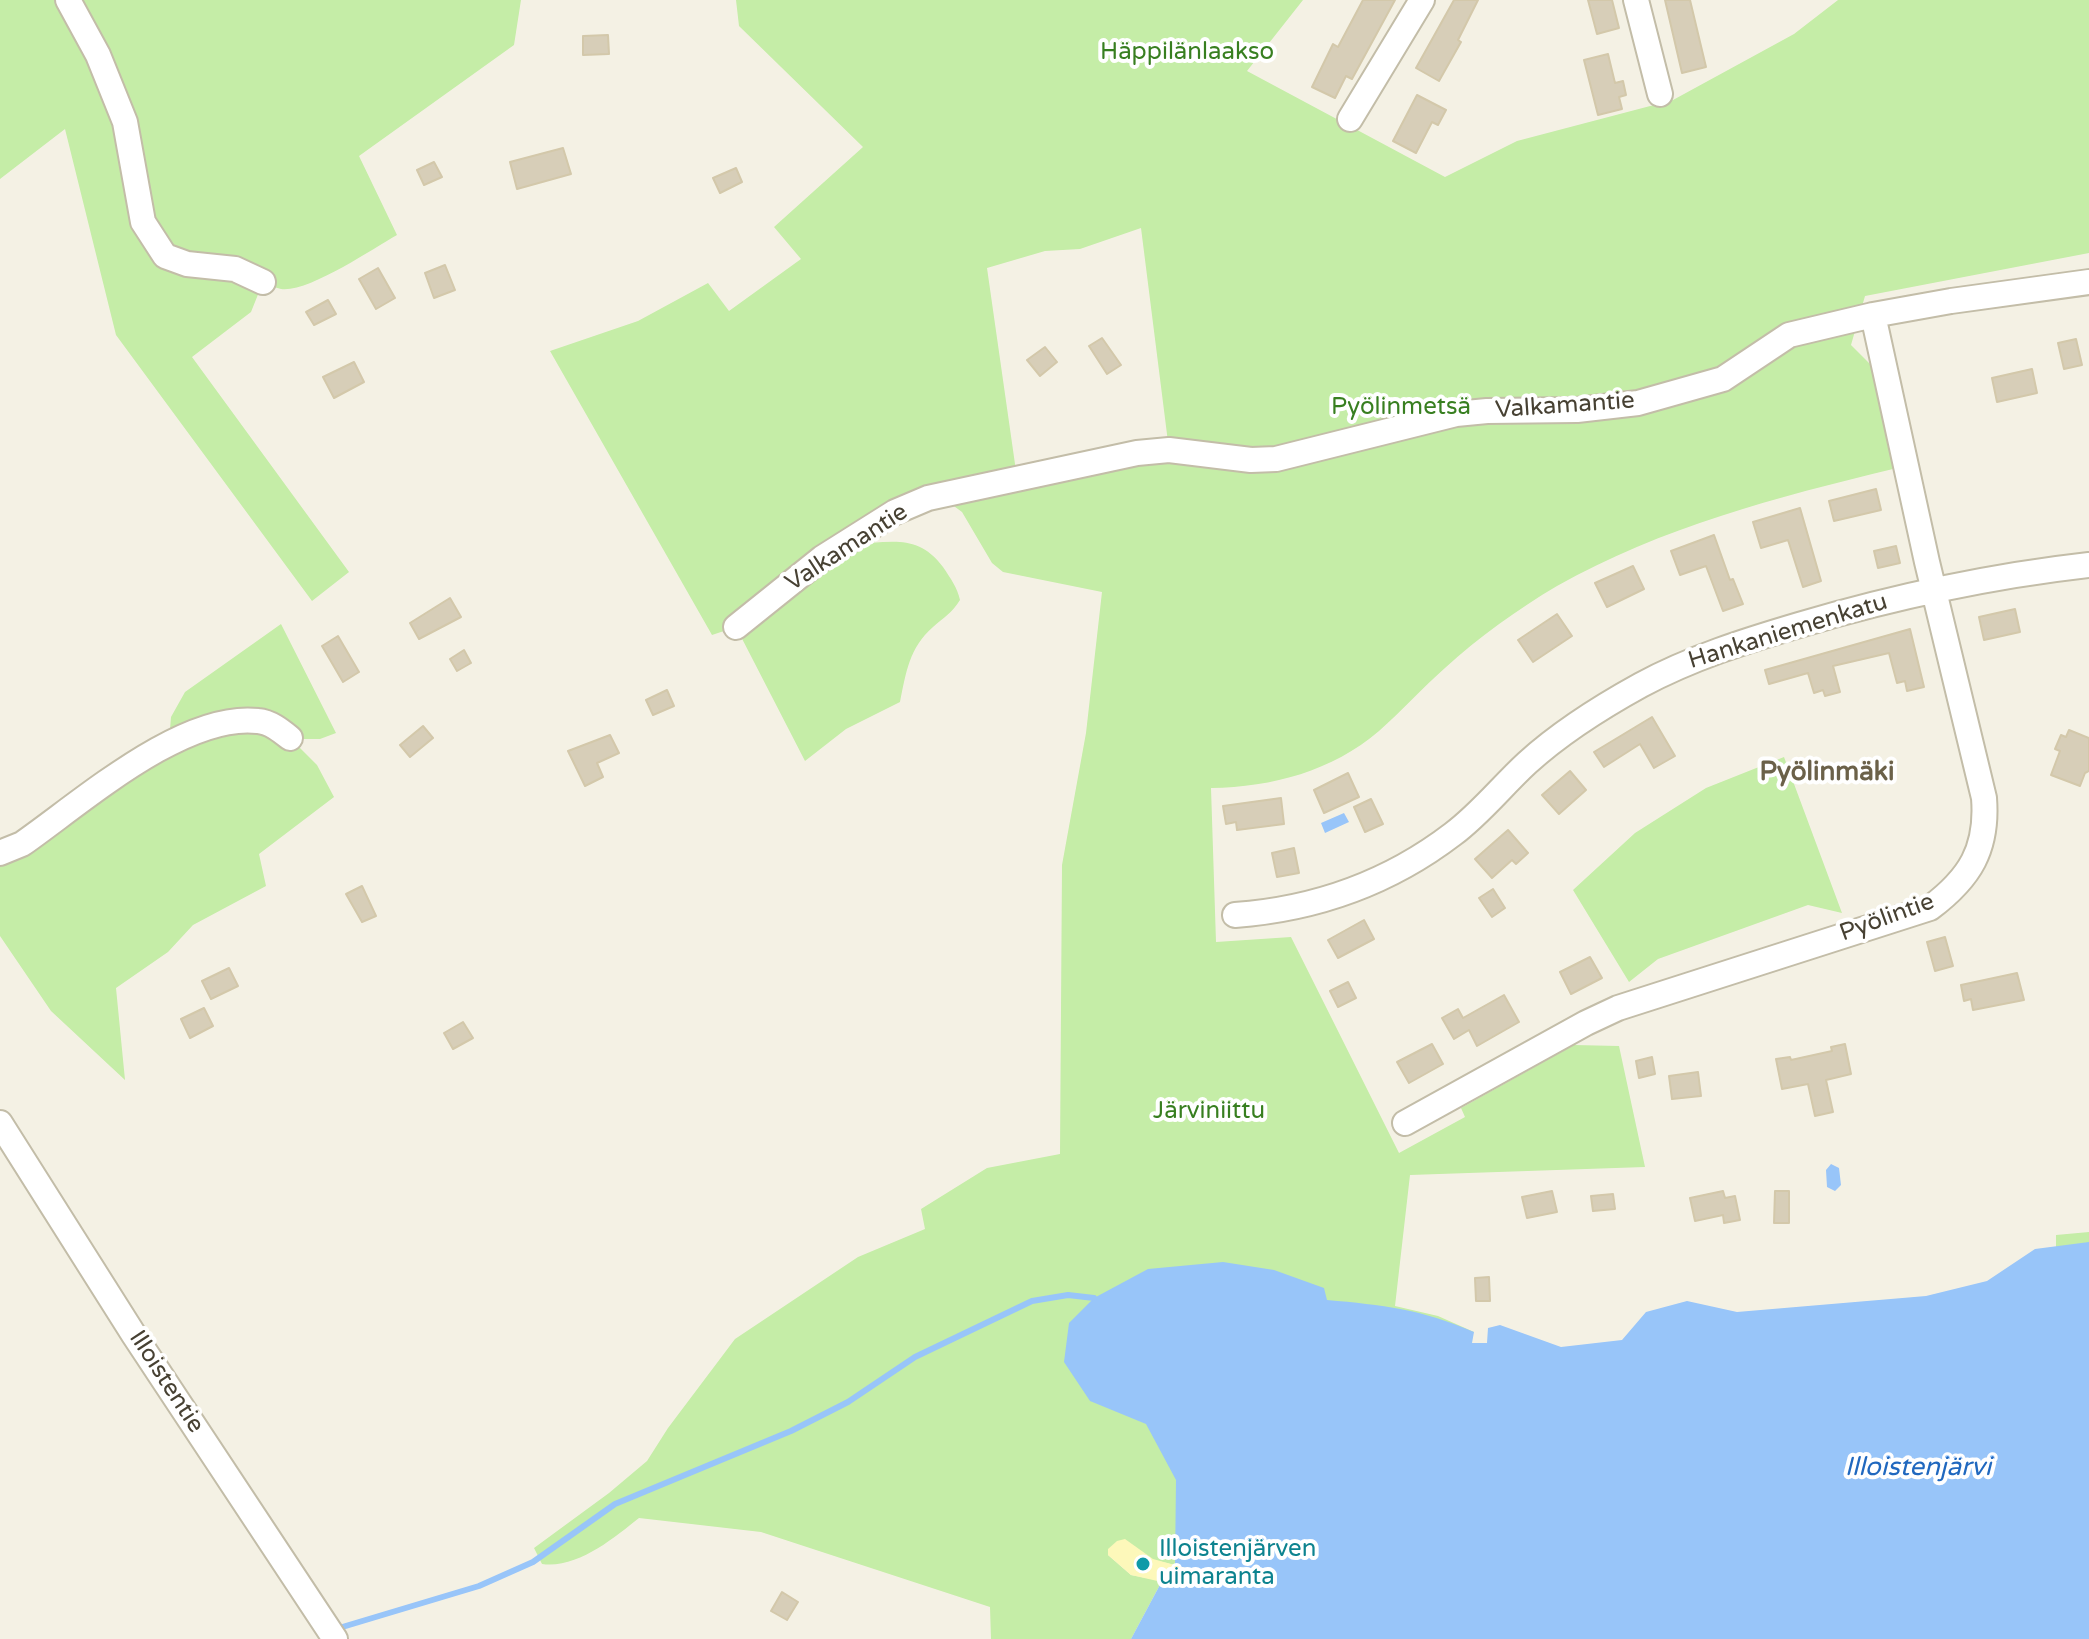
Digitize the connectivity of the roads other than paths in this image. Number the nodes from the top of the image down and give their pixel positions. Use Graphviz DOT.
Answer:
graph roads {
  1 [pos="68,0"];
  2 [pos="1422,0"];
  3 [pos="1636,0"];
  4 [pos="1660,94"];
  5 [pos="1350,119"];
  6 [pos="263,282"];
  7 [pos="2089,282"];
  8 [pos="1873,315"];
  9 [pos="2089,565"];
  10 [pos="1935,589"];
  11 [pos="736,627"];
  12 [pos="290,738"];
  13 [pos="0,853"];
  14 [pos="1235,915"];
  15 [pos="0,1123"];
  16 [pos="1405,1123"];
  17 [pos="335,1639"];
  1 -- 6 [label="street"];
  2 -- 5 [label="street"];
  3 -- 4 [label="street"];
  7 -- 8 [label="street, Valkamantie"];
  8 -- 10 [label="street, Pyölintie"];
  8 -- 11 [label="street, Valkamantie"];
  9 -- 10 [label="street, Hankaniemenkatu"];
  10 -- 14 [label="street, Hankaniemenkatu"];
  10 -- 16 [label="street, Pyölintie"];
  12 -- 13 [label="street"];
  15 -- 17 [label="street, Illoistentie"];
}
